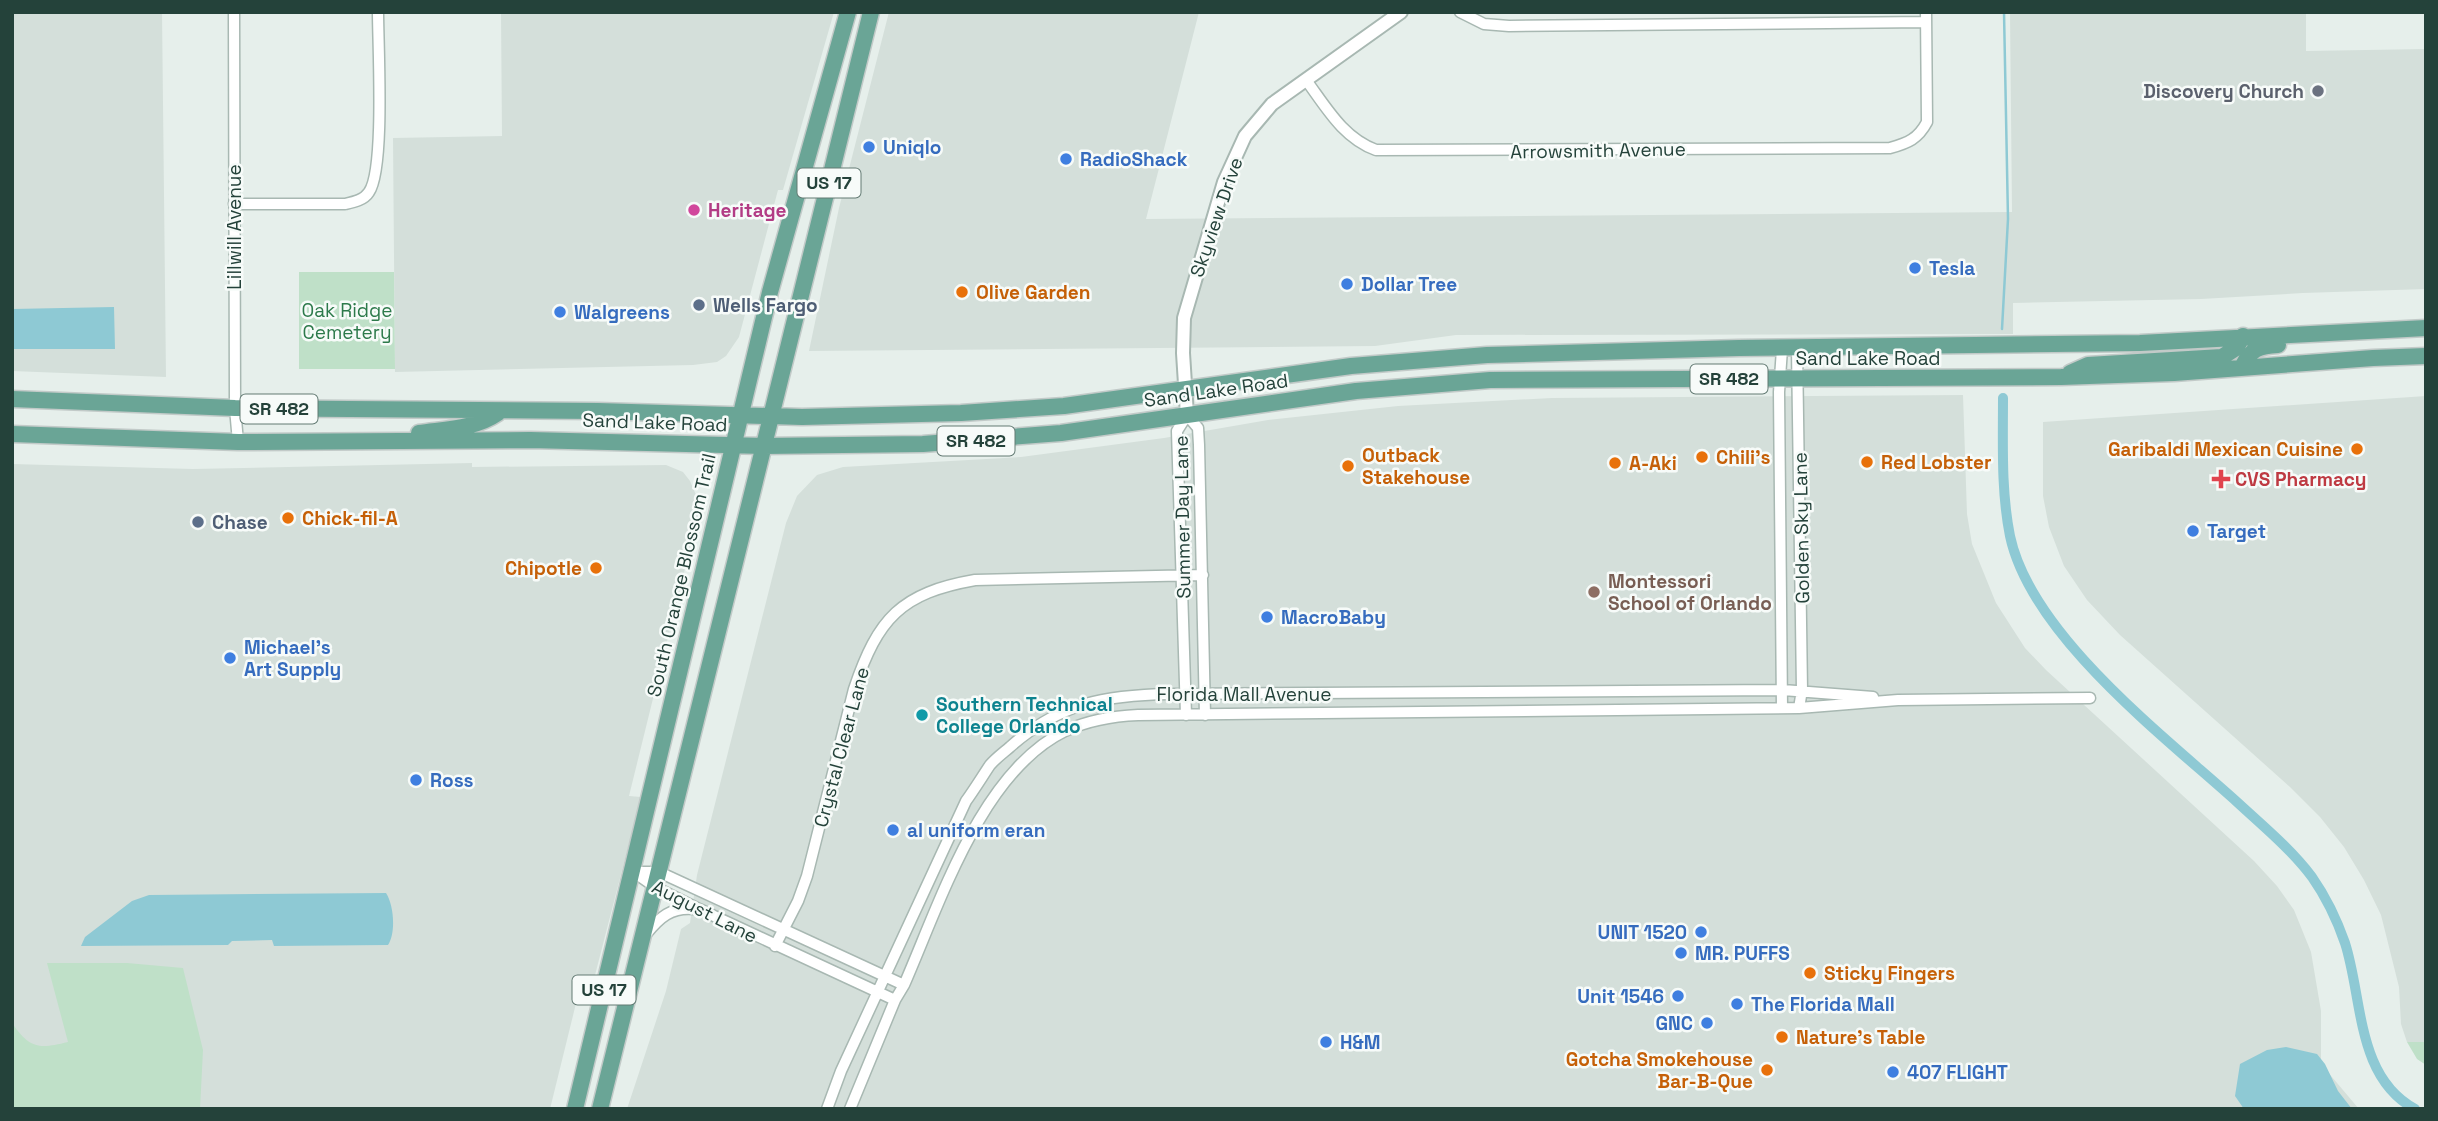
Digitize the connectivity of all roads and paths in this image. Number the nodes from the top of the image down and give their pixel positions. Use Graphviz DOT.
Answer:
graph roads {
  1 [pos="234,12"];
  2 [pos="378,12"];
  3 [pos="848,12"];
  4 [pos="871,12"];
  5 [pos="1401,12"];
  6 [pos="1460,12"];
  7 [pos="1926,17"];
  8 [pos="1306,80"];
  9 [pos="234,204"];
  10 [pos="2426,328"];
  11 [pos="2387,329"];
  12 [pos="2243,337"];
  13 [pos="1790,349"];
  14 [pos="2426,356"];
  15 [pos="1427,358"];
  16 [pos="2242,367"];
  17 [pos="2061,377"];
  18 [pos="1780,379"];
  19 [pos="1799,379"];
  20 [pos="1426,384"];
  21 [pos="1187,389"];
  22 [pos="12,400"];
  23 [pos="235,408"];
  24 [pos="500,412"];
  25 [pos="1187,415"];
  26 [pos="741,416"];
  27 [pos="771,416"];
  28 [pos="12,435"];
  29 [pos="238,442"];
  30 [pos="353,442"];
  31 [pos="733,445"];
  32 [pos="764,446"];
  33 [pos="1182,575"];
  34 [pos="1203,575"];
  35 [pos="1783,690"];
  36 [pos="1802,690"];
  37 [pos="1649,691"];
  38 [pos="1186,694"];
  39 [pos="1206,694"];
  40 [pos="2090,698"];
  41 [pos="1898,700"];
  42 [pos="1782,708"];
  43 [pos="1799,708"];
  44 [pos="1649,710"];
  45 [pos="1186,715"];
  46 [pos="1205,715"];
  47 [pos="633,872"];
  48 [pos="657,879"];
  49 [pos="699,909"];
  50 [pos="785,928"];
  51 [pos="643,937"];
  52 [pos="775,946"];
  53 [pos="885,976"];
  54 [pos="904,985"];
  55 [pos="877,992"];
  56 [pos="895,1000"];
  57 [pos="575,1109"];
  58 [pos="600,1109"];
  59 [pos="827,1109"];
  60 [pos="850,1109"];
  1 -- 9 [label="street, Lillwill Avenue"];
  2 -- 9 [label="street"];
  3 -- 26 [label="main road, South Orange Blossom Trail / US 17"];
  4 -- 27 [label="main road, US 17"];
  5 -- 8 [label="street, Skyview Drive"];
  6 -- 7 [label="street"];
  7 -- 8 [label="street, Arrowsmith Avenue"];
  8 -- 21 [label="street, Skyview Drive"];
  9 -- 23 [label="street, Lillwill Avenue"];
  10 -- 11 [label="main road, Sand Lake Road / SR 482"];
  11 -- 12 [label="main road, Sand Lake Road / SR 482"];
  11 -- 16 [label="main road"];
  12 -- 13 [label="main road, Sand Lake Road / SR 482"];
  12 -- 17 [label="main road"];
  13 -- 15 [label="main road, Sand Lake Road / SR 482"];
  13 -- 18 [label="street, Golden Sky Lane"];
  13 -- 19 [label="street, Golden Sky Lane"];
  14 -- 16 [label="main road, Sand Lake Road / SR 482"];
  15 -- 20 [label="main road"];
  15 -- 21 [label="main road, Sand Lake Road / SR 482"];
  16 -- 17 [label="main road, Sand Lake Road / SR 482"];
  17 -- 19 [label="main road, Sand Lake Road / SR 482"];
  18 -- 19 [label="main road, Sand Lake Road / SR 482"];
  18 -- 20 [label="main road, Sand Lake Road / SR 482"];
  18 -- 35 [label="street, Golden Sky Lane"];
  19 -- 36 [label="street, Golden Sky Lane"];
  20 -- 25 [label="main road, Sand Lake Road / SR 482"];
  21 -- 25 [label="street, Skyview Drive"];
  21 -- 27 [label="main road, Sand Lake Road / SR 482"];
  22 -- 23 [label="main road, Sand Lake Road / SR 482"];
  23 -- 24 [label="main road, Sand Lake Road / SR 482"];
  23 -- 29 [label="street, Lillwill Avenue"];
  24 -- 26 [label="main road, Sand Lake Road / SR 482"];
  24 -- 30 [label="main road"];
  25 -- 32 [label="main road, Sand Lake Road / SR 482"];
  25 -- 33 [label="street, Summer Day Lane"];
  25 -- 34 [label="street, Summer Day Lane"];
  26 -- 27 [label="main road, Sand Lake Road / SR 482"];
  26 -- 31 [label="main road, South Orange Blossom Trail / US 17"];
  27 -- 32 [label="main road, US 17"];
  28 -- 29 [label="main road, Sand Lake Road / SR 482"];
  29 -- 30 [label="main road, Sand Lake Road / SR 482"];
  30 -- 31 [label="main road, Sand Lake Road / SR 482"];
  31 -- 32 [label="main road, Sand Lake Road / SR 482"];
  31 -- 47 [label="main road, South Orange Blossom Trail / US 17"];
  32 -- 48 [label="main road, US 17"];
  33 -- 34 [label="street, Crystal Clear Lane"];
  33 -- 38 [label="street, Summer Day Lane"];
  33 -- 50 [label="street, Crystal Clear Lane"];
  34 -- 39 [label="street, Summer Day Lane"];
  35 -- 36 [label="street, Florida Mall Avenue"];
  35 -- 37 [label="street, Florida Mall Avenue"];
  35 -- 42 [label="street, Golden Sky Lane"];
  36 -- 41 [label="street, Florida Mall Avenue"];
  36 -- 43 [label="street, Golden Sky Lane"];
  37 -- 39 [label="street, Florida Mall Avenue"];
  37 -- 44 [label="street"];
  38 -- 39 [label="street, Florida Mall Avenue"];
  38 -- 45 [label="street, Summer Day Lane"];
  38 -- 53 [label="street, Florida Mall Avenue"];
  39 -- 46 [label="street, Summer Day Lane"];
  40 -- 41 [label="street, Florida Mall Avenue"];
  41 -- 43 [label="street, Florida Mall Avenue"];
  42 -- 43 [label="street, Florida Mall Avenue"];
  42 -- 44 [label="street, Florida Mall Avenue"];
  44 -- 46 [label="street, Florida Mall Avenue"];
  45 -- 46 [label="street, Florida Mall Avenue"];
  45 -- 54 [label="street, Florida Mall Avenue"];
  47 -- 48 [label="street, August Lane"];
  47 -- 48 [label="street, August Lane"];
  47 -- 57 [label="main road, South Orange Blossom Trail / US 17"];
  48 -- 49 [label="street, August Lane"];
  48 -- 50 [label="street, August Lane"];
  48 -- 51 [label="main road, US 17"];
  49 -- 51 [label="street"];
  49 -- 52 [label="street, August Lane"];
  50 -- 52 [label="street, Crystal Clear Lane"];
  50 -- 53 [label="street, August Lane"];
  51 -- 58 [label="main road, US 17"];
  52 -- 55 [label="street, August Lane"];
  53 -- 54 [label="street, August Lane"];
  53 -- 55 [label="street, Florida Mall Avenue"];
  54 -- 56 [label="street, Florida Mall Avenue"];
  55 -- 56 [label="street, August Lane"];
  55 -- 59 [label="street, Florida Mall Avenue"];
  56 -- 60 [label="street, Florida Mall Avenue"];
}
